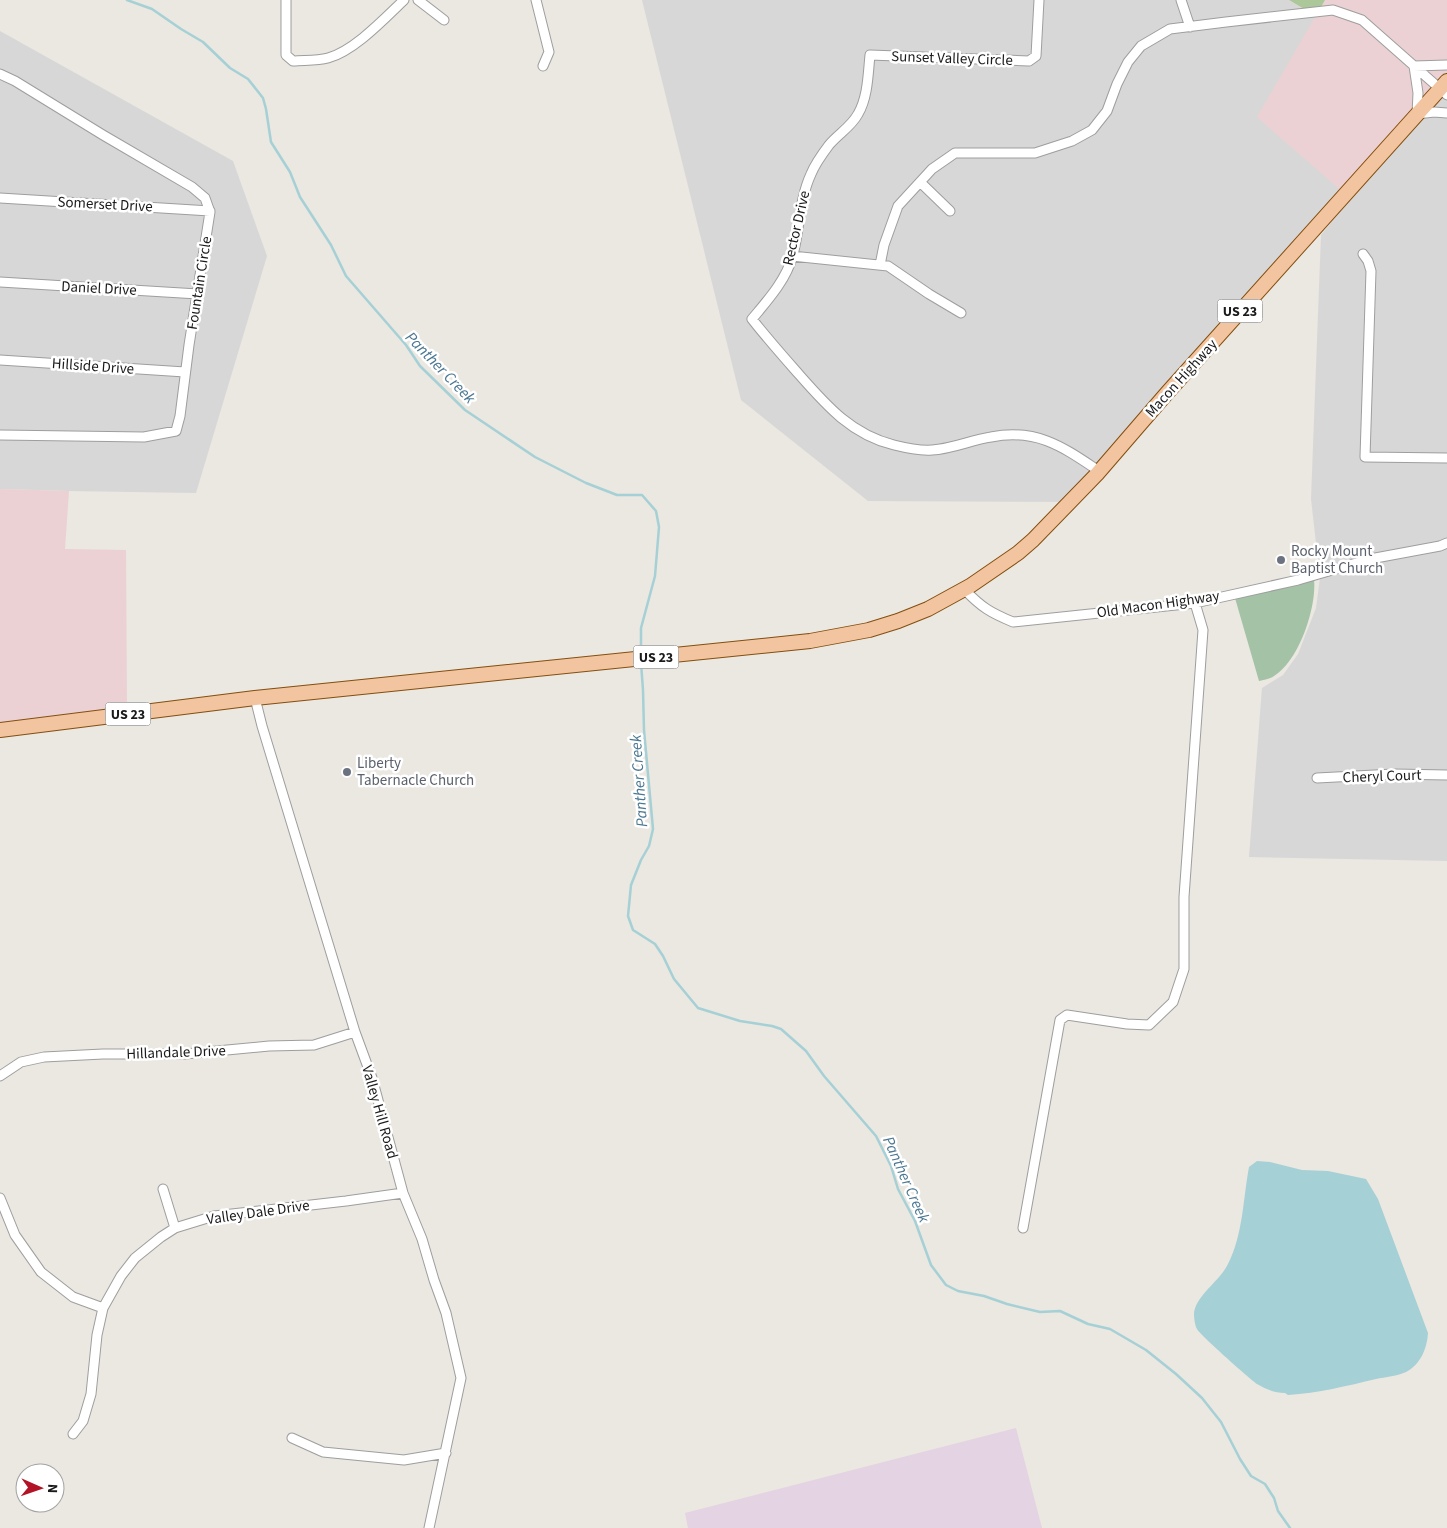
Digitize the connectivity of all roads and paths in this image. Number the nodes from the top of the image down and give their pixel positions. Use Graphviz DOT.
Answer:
graph roads {
  1 [pos="286,0"];
  2 [pos="404,0"];
  3 [pos="418,0"];
  4 [pos="536,0"];
  5 [pos="1038,0"];
  6 [pos="1181,0"];
  7 [pos="444,20"];
  8 [pos="1190,27"];
  9 [pos="870,55"];
  10 [pos="1447,65"];
  11 [pos="543,66"];
  12 [pos="1414,66"];
  13 [pos="0,74"];
  14 [pos="1445,88"];
  15 [pos="1447,113"];
  16 [pos="1417,114"];
  17 [pos="920,182"];
  18 [pos="0,198"];
  19 [pos="210,211"];
  20 [pos="950,212"];
  21 [pos="1363,254"];
  22 [pos="792,256"];
  23 [pos="880,265"];
  24 [pos="0,282"];
  25 [pos="198,294"];
  26 [pos="961,313"];
  27 [pos="0,360"];
  28 [pos="185,372"];
  29 [pos="0,435"];
  30 [pos="1447,458"];
  31 [pos="1099,471"];
  32 [pos="1447,543"];
  33 [pos="965,590"];
  34 [pos="1195,602"];
  35 [pos="256,698"];
  36 [pos="0,730"];
  37 [pos="1447,775"];
  38 [pos="1317,778"];
  39 [pos="355,1032"];
  40 [pos="0,1076"];
  41 [pos="163,1189"];
  42 [pos="403,1193"];
  43 [pos="0,1198"];
  44 [pos="175,1228"];
  45 [pos="1024,1228"];
  46 [pos="103,1308"];
  47 [pos="73,1434"];
  48 [pos="292,1438"];
  49 [pos="446,1452"];
  50 [pos="429,1528"];
  1 -- 2 [label="street"];
  3 -- 7 [label="street"];
  4 -- 11 [label="street"];
  5 -- 9 [label="street, Sunset Valley Circle"];
  6 -- 8 [label="street"];
  8 -- 12 [label="street"];
  8 -- 17 [label="street"];
  9 -- 22 [label="street, Rector Drive"];
  10 -- 12 [label="street"];
  12 -- 14 [label="street"];
  12 -- 16 [label="street"];
  13 -- 19 [label="street"];
  14 -- 16 [label="main road, Macon Highway / US 23"];
  15 -- 16 [label="street"];
  16 -- 31 [label="main road, Macon Highway / US 23"];
  17 -- 20 [label="street"];
  17 -- 23 [label="street"];
  18 -- 19 [label="street, Somerset Drive"];
  19 -- 25 [label="street, Fountain Circle"];
  21 -- 30 [label="street"];
  22 -- 23 [label="street"];
  22 -- 31 [label="street, Rector Drive"];
  23 -- 26 [label="street"];
  24 -- 25 [label="street, Daniel Drive"];
  25 -- 28 [label="street, Fountain Circle"];
  27 -- 28 [label="street, Hillside Drive"];
  28 -- 29 [label="street, Fountain Circle"];
  31 -- 33 [label="main road, Macon Highway / US 23"];
  32 -- 34 [label="street, Old Macon Highway"];
  33 -- 34 [label="street, Old Macon Highway"];
  33 -- 35 [label="main road, US 23"];
  34 -- 45 [label="street"];
  35 -- 36 [label="main road, US 23"];
  35 -- 39 [label="street, Valley Hill Road"];
  37 -- 38 [label="street, Cheryl Court"];
  39 -- 40 [label="street, Hillandale Drive"];
  39 -- 42 [label="street, Valley Hill Road"];
  41 -- 44 [label="street"];
  42 -- 44 [label="street, Valley Dale Drive"];
  42 -- 49 [label="street, Valley Hill Road"];
  43 -- 46 [label="street"];
  44 -- 46 [label="street, Valley Dale Drive"];
  46 -- 47 [label="street, Valley Dale Drive"];
  48 -- 49 [label="street"];
  49 -- 50 [label="street, Valley Hill Road"];
}
